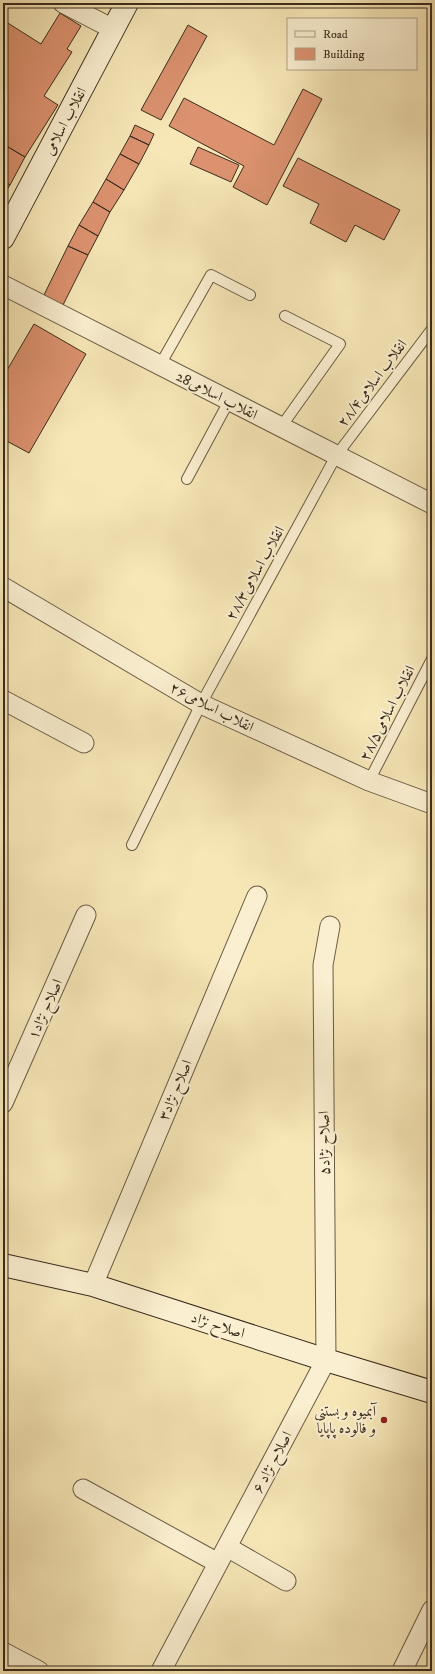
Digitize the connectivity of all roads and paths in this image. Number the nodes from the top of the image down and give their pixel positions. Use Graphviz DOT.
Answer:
graph roads {
  1 [pos="62,3"];
  2 [pos="127,3"];
  3 [pos="113,29"];
  4 [pos="4,232"];
  5 [pos="3,285"];
  6 [pos="250,295"];
  7 [pos="285,316"];
  8 [pos="432,329"];
  9 [pos="160,365"];
  10 [pos="229,401"];
  11 [pos="281,428"];
  12 [pos="336,456"];
  13 [pos="187,479"];
  14 [pos="432,504"];
  15 [pos="3,587"];
  16 [pos="432,659"];
  17 [pos="3,700"];
  18 [pos="200,704"];
  19 [pos="84,743"];
  20 [pos="370,781"];
  21 [pos="432,804"];
  22 [pos="132,845"];
  23 [pos="257,896"];
  24 [pos="86,916"];
  25 [pos="330,926"];
  26 [pos="3,1103"];
  27 [pos="3,1265"];
  28 [pos="93,1285"];
  29 [pos="326,1360"];
  30 [pos="432,1392"];
  31 [pos="83,1489"];
  32 [pos="223,1555"];
  33 [pos="286,1581"];
  34 [pos="432,1610"];
  35 [pos="427,1632"];
  36 [pos="3,1652"];
  37 [pos="39,1671"];
  38 [pos="161,1671"];
  39 [pos="402,1671"];
  1 -- 3 [label="street"];
  2 -- 3 [label="main road, انقلاب اسلامی"];
  3 -- 4 [label="main road, انقلاب اسلامی"];
  5 -- 9 [label="street, 28انقلاب اسلامی"];
  6 -- 9 [label="lane"];
  7 -- 11 [label="lane"];
  8 -- 12 [label="lane, انقلاب اسلامی۲۸/۴"];
  9 -- 10 [label="street, 28انقلاب اسلامی"];
  10 -- 11 [label="street, 28انقلاب اسلامی"];
  10 -- 13 [label="lane"];
  11 -- 12 [label="street, 28انقلاب اسلامی"];
  12 -- 14 [label="street, 28انقلاب اسلامی"];
  12 -- 18 [label="lane, انقلاب اسلامی۲۸/۳"];
  15 -- 18 [label="street, انقلاب اسلامی۲۶"];
  16 -- 20 [label="lane, انقلاب اسلامی۲۸/۵"];
  17 -- 19 [label="street"];
  18 -- 20 [label="street, انقلاب اسلامی۲۶"];
  18 -- 22 [label="lane, انقلاب اسلامی۲۸/۳"];
  20 -- 21 [label="street, انقلاب اسلامی۲۶"];
  23 -- 28 [label="street, اصلاح نژاد۳"];
  24 -- 26 [label="street, اصلاح نژاد۱"];
  25 -- 29 [label="street, اصلاح نژاد۵"];
  27 -- 28 [label="main road, اصلاح نژاد"];
  28 -- 29 [label="main road, اصلاح نژاد"];
  29 -- 30 [label="main road, اصلاح نژاد"];
  29 -- 32 [label="street, ۶ اصلاح نژاد"];
  31 -- 32 [label="street"];
  32 -- 33 [label="street"];
  32 -- 38 [label="street, ۶ اصلاح نژاد"];
  34 -- 35 [label="street"];
  35 -- 39 [label="street"];
  36 -- 37 [label="street"];
}
